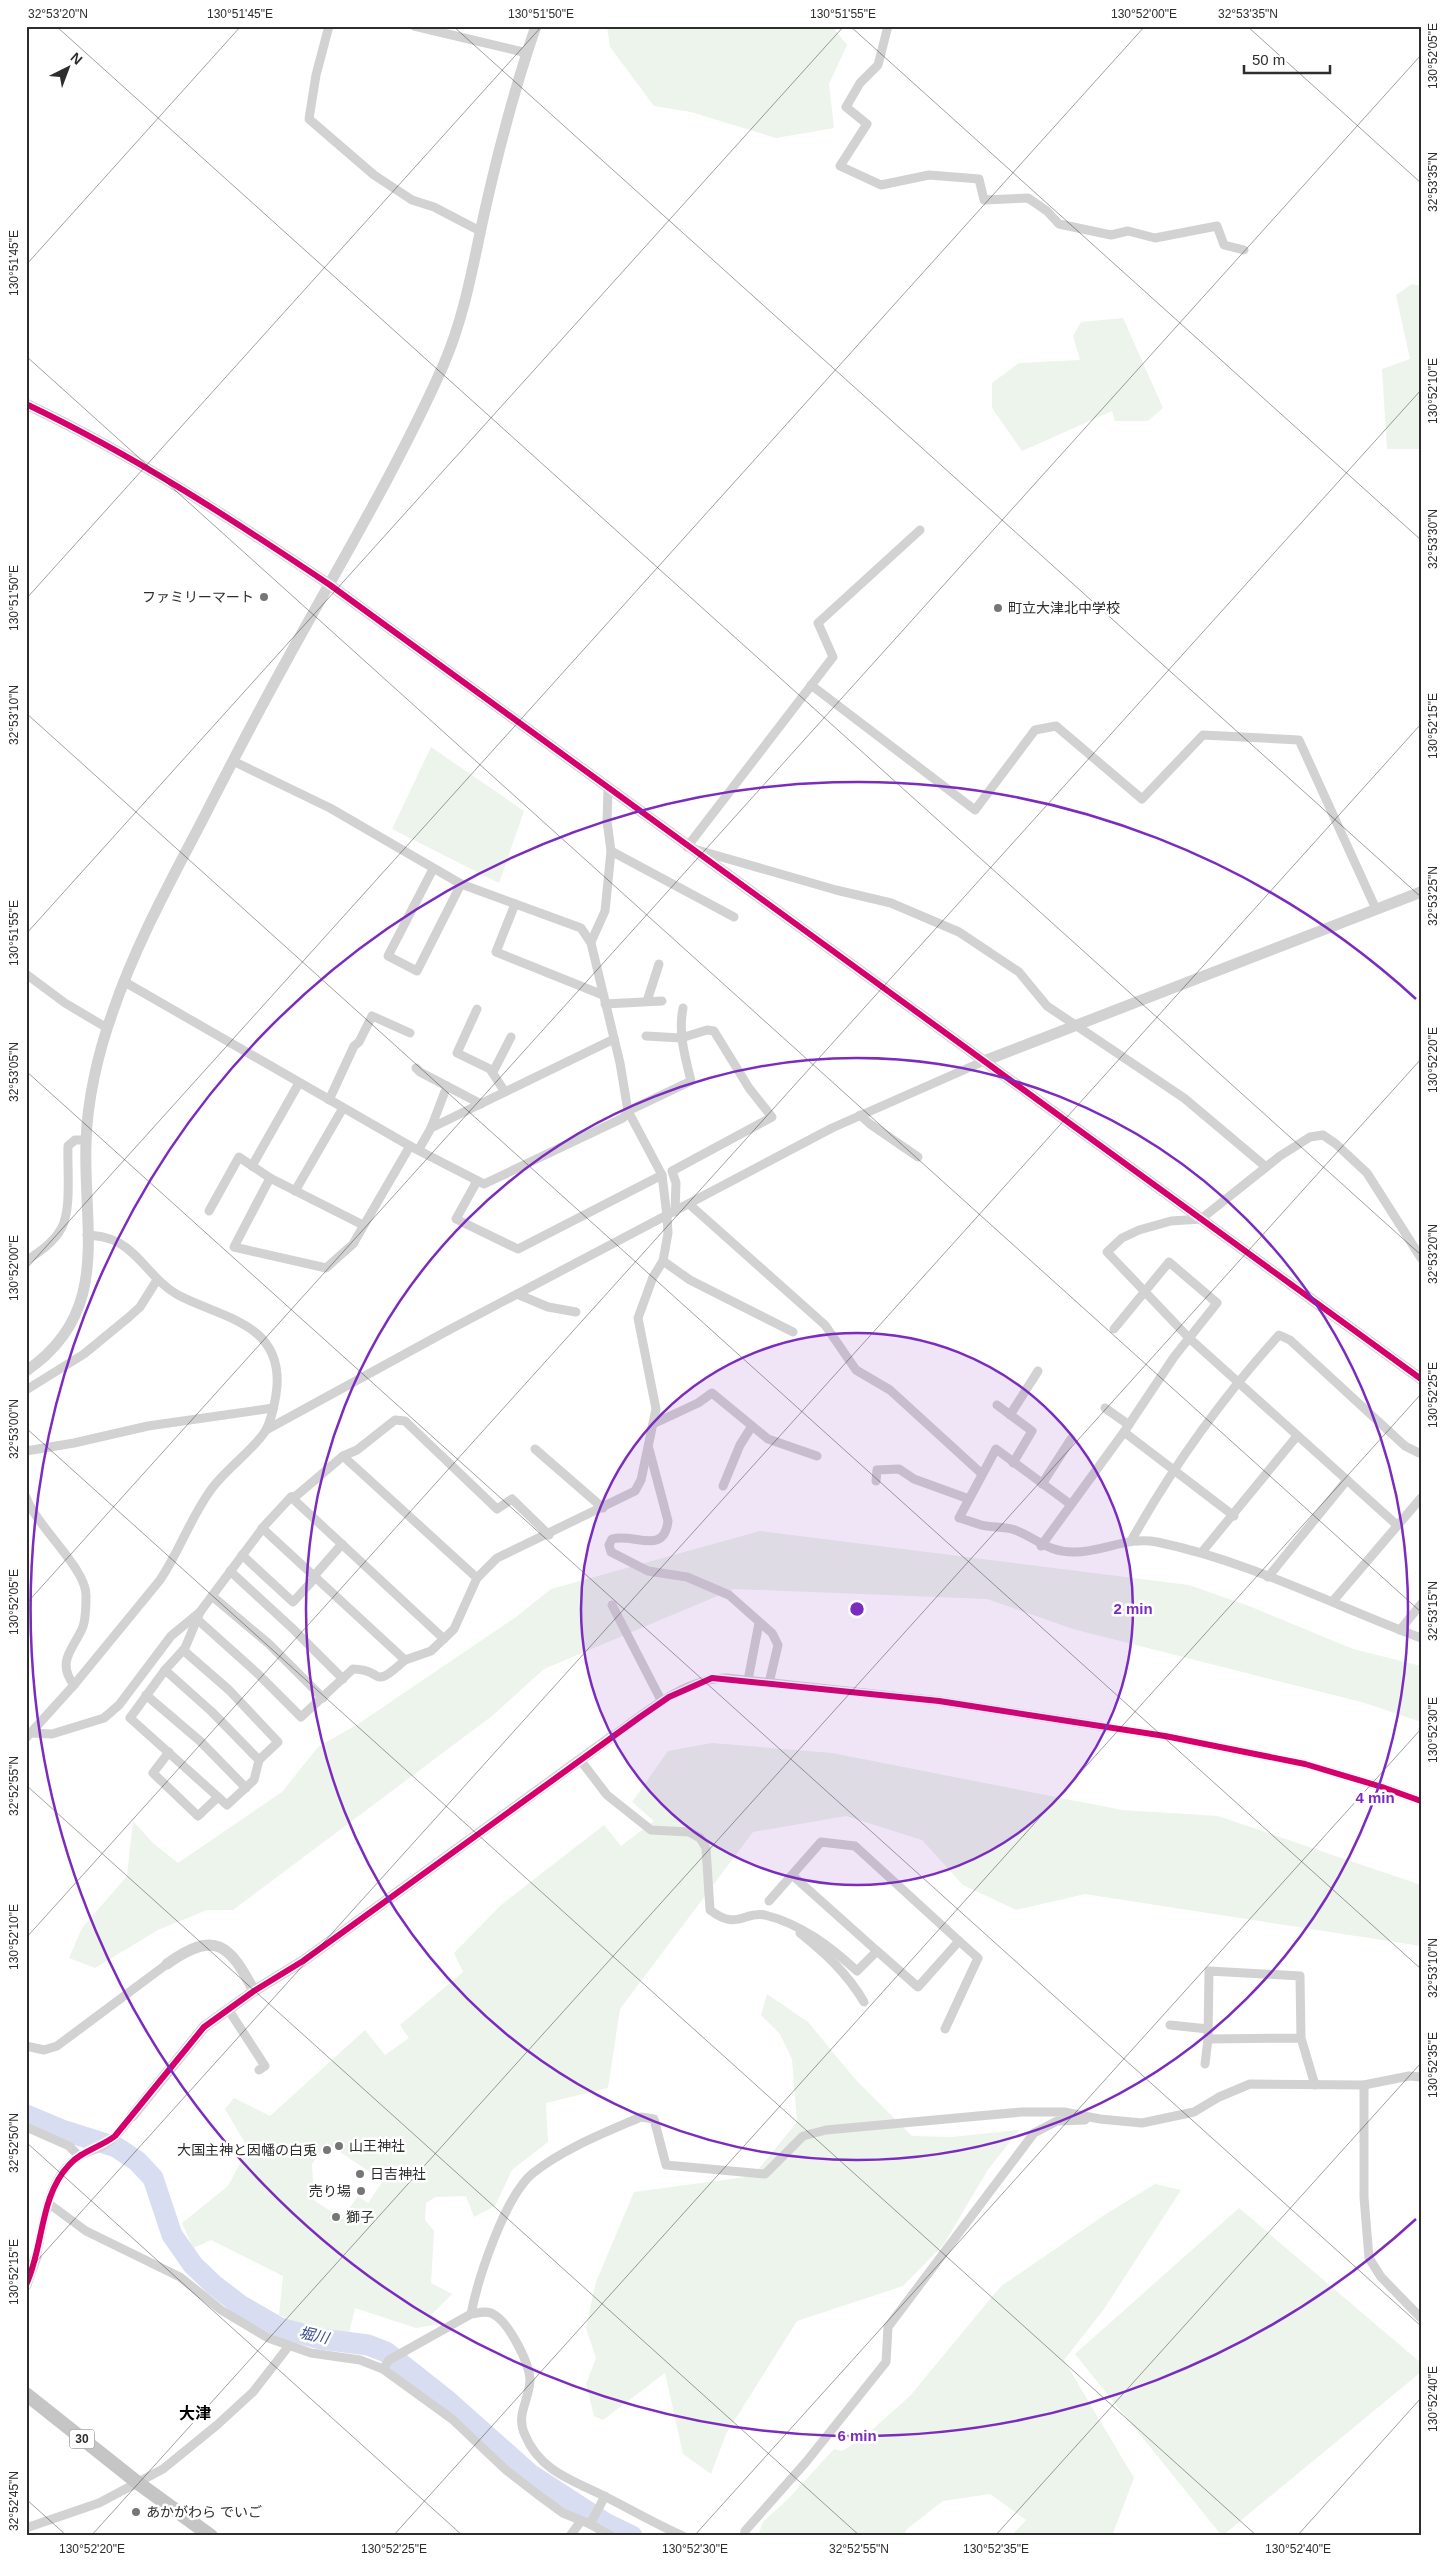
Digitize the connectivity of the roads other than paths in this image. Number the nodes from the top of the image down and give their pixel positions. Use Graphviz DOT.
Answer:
graph roads {
  1 [pos="329,26"];
  2 [pos="414,26"];
  3 [pos="536,26"];
  4 [pos="888,26"];
  5 [pos="527,53"];
  6 [pos="480,231"];
  7 [pos="1244,250"];
  8 [pos="26,404"];
  9 [pos="920,530"];
  10 [pos="330,585"];
  11 [pos="811,686"];
  12 [pos="232,761"];
  13 [pos="608,790"];
  14 [pos="687,847"];
  15 [pos="611,852"];
  16 [pos="433,869"];
  17 [pos="461,884"];
  18 [pos="1421,892"];
  19 [pos="515,904"];
  20 [pos="1376,909"];
  21 [pos="734,917"];
  22 [pos="591,942"];
  23 [pos="659,964"];
  24 [pos="26,974"];
  25 [pos="123,981"];
  26 [pos="604,999"];
  27 [pos="647,1001"];
  28 [pos="662,1001"];
  29 [pos="683,1008"];
  30 [pos="477,1009"];
  31 [pos="1075,1025"];
  32 [pos="107,1028"];
  33 [pos="410,1033"];
  34 [pos="646,1036"];
  35 [pos="511,1037"];
  36 [pos="681,1038"];
  37 [pos="614,1039"];
  38 [pos="984,1060"];
  39 [pos="416,1068"];
  40 [pos="493,1072"];
  41 [pos="300,1083"];
  42 [pos="447,1086"];
  43 [pos="505,1092"];
  44 [pos="329,1100"];
  45 [pos="481,1104"];
  46 [pos="343,1108"];
  47 [pos="628,1111"];
  48 [pos="860,1115"];
  49 [pos="432,1128"];
  50 [pos="86,1140"];
  51 [pos="410,1146"];
  52 [pos="419,1149"];
  53 [pos="918,1156"];
  54 [pos="252,1166"];
  55 [pos="1266,1167"];
  56 [pos="662,1175"];
  57 [pos="270,1178"];
  58 [pos="477,1180"];
  59 [pos="295,1191"];
  60 [pos="689,1204"];
  61 [pos="209,1211"];
  62 [pos="675,1212"];
  63 [pos="667,1216"];
  64 [pos="1201,1220"];
  65 [pos="362,1224"];
  66 [pos="87,1235"];
  67 [pos="1421,1258"];
  68 [pos="26,1261"];
  69 [pos="663,1262"];
  70 [pos="157,1280"];
  71 [pos="1144,1292"];
  72 [pos="518,1294"];
  73 [pos="576,1312"];
  74 [pos="1114,1329"];
  75 [pos="793,1332"];
  76 [pos="1189,1338"];
  77 [pos="26,1372"];
  78 [pos="1038,1372"];
  79 [pos="1421,1379"];
  80 [pos="1238,1381"];
  81 [pos="26,1390"];
  82 [pos="997,1405"];
  83 [pos="273,1408"];
  84 [pos="1105,1408"];
  85 [pos="1010,1414"];
  86 [pos="652,1424"];
  87 [pos="752,1426"];
  88 [pos="1127,1428"];
  89 [pos="266,1430"];
  90 [pos="1297,1436"];
  91 [pos="1071,1439"];
  92 [pos="648,1447"];
  93 [pos="535,1449"];
  94 [pos="26,1451"];
  95 [pos="1420,1453"];
  96 [pos="343,1456"];
  97 [pos="817,1456"];
  98 [pos="1013,1463"];
  99 [pos="1176,1471"];
  100 [pos="982,1474"];
  101 [pos="1347,1480"];
  102 [pos="876,1481"];
  103 [pos="1042,1484"];
  104 [pos="723,1486"];
  105 [pos="26,1497"];
  106 [pos="291,1497"];
  107 [pos="1421,1498"];
  108 [pos="969,1499"];
  109 [pos="1070,1504"];
  110 [pos="603,1508"];
  111 [pos="1234,1516"];
  112 [pos="1397,1524"];
  113 [pos="262,1528"];
  114 [pos="549,1535"];
  115 [pos="1131,1541"];
  116 [pos="342,1544"];
  117 [pos="1041,1546"];
  118 [pos="1202,1552"];
  119 [pos="242,1555"];
  120 [pos="230,1571"];
  121 [pos="315,1577"];
  122 [pos="1268,1577"];
  123 [pos="477,1578"];
  124 [pos="212,1596"];
  125 [pos="1333,1601"];
  126 [pos="1421,1604"];
  127 [pos="612,1605"];
  128 [pos="199,1616"];
  129 [pos="759,1623"];
  130 [pos="1400,1630"];
  131 [pos="1421,1638"];
  132 [pos="444,1639"];
  133 [pos="183,1650"];
  134 [pos="405,1660"];
  135 [pos="165,1670"];
  136 [pos="343,1679"];
  137 [pos="748,1680"];
  138 [pos="769,1683"];
  139 [pos="74,1684"];
  140 [pos="146,1695"];
  141 [pos="323,1698"];
  142 [pos="662,1702"];
  143 [pos="29,1736"];
  144 [pos="614,1736"];
  145 [pos="169,1752"];
  146 [pos="259,1760"];
  147 [pos="581,1761"];
  148 [pos="246,1788"];
  149 [pos="218,1796"];
  150 [pos="1421,1801"];
  151 [pos="792,1875"];
  152 [pos="769,1901"];
  153 [pos="792,1926"];
  154 [pos="959,1941"];
  155 [pos="877,1951"];
  156 [pos="167,1964"];
  157 [pos="254,1991"];
  158 [pos="864,2002"];
  159 [pos="228,2009"];
  160 [pos="1170,2025"];
  161 [pos="1208,2028"];
  162 [pos="945,2029"];
  163 [pos="1301,2038"];
  164 [pos="1208,2039"];
  165 [pos="26,2046"];
  166 [pos="1205,2064"];
  167 [pos="259,2070"];
  168 [pos="1421,2077"];
  169 [pos="1315,2084"];
  170 [pos="1364,2085"];
  171 [pos="132,2116"];
  172 [pos="1100,2119"];
  173 [pos="26,2127"];
  174 [pos="79,2156"];
  175 [pos="48,2203"];
  176 [pos="36,2257"];
  177 [pos="26,2285"];
  178 [pos="471,2314"];
  179 [pos="1421,2318"];
  180 [pos="288,2347"];
  181 [pos="383,2369"];
  182 [pos="26,2394"];
  183 [pos="138,2483"];
  184 [pos="604,2496"];
  185 [pos="586,2522"];
  186 [pos="26,2528"];
  187 [pos="605,2534"];
  188 [pos="211,2536"];
  189 [pos="570,2536"];
  190 [pos="683,2536"];
  191 [pos="744,2536"];
  1 -- 6 [label="street"];
  2 -- 5 [label="street"];
  3 -- 5 [label="street"];
  4 -- 7 [label="street"];
  5 -- 6 [label="street"];
  6 -- 10 [label="street"];
  8 -- 10 [label="street"];
  9 -- 11 [label="street"];
  10 -- 12 [label="street"];
  10 -- 13 [label="street"];
  11 -- 14 [label="street"];
  11 -- 20 [label="street"];
  12 -- 16 [label="street"];
  12 -- 25 [label="street"];
  13 -- 14 [label="street"];
  13 -- 15 [label="street"];
  14 -- 31 [label="street"];
  14 -- 38 [label="street"];
  15 -- 21 [label="street"];
  15 -- 22 [label="street"];
  16 -- 17 [label="street"];
  16 -- 17 [label="street"];
  17 -- 19 [label="street"];
  18 -- 20 [label="street"];
  19 -- 22 [label="street"];
  19 -- 26 [label="street"];
  20 -- 31 [label="street"];
  22 -- 26 [label="street"];
  23 -- 27 [label="street"];
  24 -- 32 [label="street"];
  25 -- 32 [label="street"];
  25 -- 41 [label="street"];
  26 -- 27 [label="street"];
  26 -- 37 [label="street"];
  27 -- 28 [label="street"];
  29 -- 36 [label="street"];
  30 -- 40 [label="street"];
  31 -- 38 [label="street"];
  31 -- 55 [label="street"];
  32 -- 50 [label="street"];
  33 -- 44 [label="street"];
  34 -- 36 [label="street"];
  35 -- 40 [label="street"];
  36 -- 47 [label="street"];
  36 -- 62 [label="street"];
  37 -- 43 [label="street"];
  37 -- 47 [label="street"];
  38 -- 48 [label="street"];
  38 -- 64 [label="street"];
  39 -- 42 [label="street"];
  40 -- 43 [label="street"];
  41 -- 44 [label="street"];
  41 -- 54 [label="street"];
  42 -- 45 [label="street"];
  42 -- 49 [label="street"];
  43 -- 45 [label="street"];
  44 -- 46 [label="street"];
  45 -- 49 [label="street"];
  46 -- 51 [label="street"];
  46 -- 59 [label="street"];
  47 -- 56 [label="street"];
  47 -- 58 [label="street"];
  48 -- 53 [label="street"];
  48 -- 60 [label="street"];
  49 -- 52 [label="street"];
  50 -- 66 [label="street"];
  50 -- 68 [label="street"];
  51 -- 52 [label="street"];
  51 -- 65 [label="street"];
  52 -- 58 [label="street"];
  54 -- 57 [label="street"];
  54 -- 61 [label="street"];
  55 -- 64 [label="street"];
  55 -- 67 [label="street"];
  56 -- 58 [label="street"];
  56 -- 63 [label="street"];
  57 -- 59 [label="street"];
  57 -- 65 [label="street"];
  59 -- 65 [label="street"];
  60 -- 62 [label="street"];
  60 -- 100 [label="street"];
  62 -- 63 [label="street"];
  63 -- 69 [label="street"];
  63 -- 72 [label="street"];
  64 -- 71 [label="street"];
  64 -- 79 [label="street"];
  66 -- 70 [label="street"];
  66 -- 77 [label="street"];
  69 -- 75 [label="street"];
  69 -- 86 [label="street"];
  70 -- 81 [label="street"];
  70 -- 83 [label="street"];
  71 -- 74 [label="street"];
  71 -- 76 [label="street"];
  71 -- 76 [label="street"];
  72 -- 73 [label="street"];
  72 -- 89 [label="street"];
  76 -- 80 [label="street"];
  76 -- 88 [label="street"];
  78 -- 85 [label="street"];
  80 -- 90 [label="street"];
  80 -- 95 [label="street"];
  80 -- 99 [label="street"];
  82 -- 85 [label="street"];
  83 -- 89 [label="street"];
  83 -- 94 [label="street"];
  84 -- 88 [label="street"];
  85 -- 98 [label="street"];
  86 -- 87 [label="street"];
  86 -- 92 [label="street"];
  87 -- 97 [label="street"];
  87 -- 104 [label="street"];
  88 -- 99 [label="street"];
  88 -- 109 [label="street"];
  89 -- 139 [label="street"];
  90 -- 101 [label="street"];
  90 -- 111 [label="street"];
  91 -- 103 [label="street"];
  92 -- 110 [label="street"];
  92 -- 129 [label="street"];
  93 -- 110 [label="street"];
  96 -- 106 [label="street"];
  96 -- 114 [label="street"];
  96 -- 123 [label="street"];
  98 -- 100 [label="street"];
  98 -- 103 [label="street"];
  99 -- 111 [label="street"];
  99 -- 115 [label="street"];
  100 -- 108 [label="street"];
  101 -- 112 [label="street"];
  101 -- 122 [label="street"];
  102 -- 108 [label="street"];
  103 -- 109 [label="street"];
  105 -- 139 [label="street"];
  106 -- 113 [label="street"];
  106 -- 116 [label="street"];
  107 -- 112 [label="street"];
  108 -- 117 [label="street"];
  109 -- 117 [label="street"];
  110 -- 114 [label="street"];
  111 -- 118 [label="street"];
  112 -- 125 [label="street"];
  113 -- 119 [label="street"];
  113 -- 121 [label="street"];
  114 -- 123 [label="street"];
  115 -- 117 [label="street"];
  115 -- 118 [label="street"];
  116 -- 121 [label="street"];
  116 -- 132 [label="street"];
  118 -- 122 [label="street"];
  119 -- 120 [label="street"];
  119 -- 121 [label="street"];
  120 -- 124 [label="street"];
  120 -- 136 [label="street"];
  121 -- 134 [label="street"];
  122 -- 125 [label="street"];
  123 -- 132 [label="street"];
  124 -- 128 [label="street"];
  124 -- 141 [label="street"];
  125 -- 130 [label="street"];
  126 -- 130 [label="street"];
  127 -- 142 [label="street"];
  128 -- 133 [label="street"];
  128 -- 141 [label="street"];
  128 -- 143 [label="street"];
  129 -- 137 [label="street"];
  129 -- 138 [label="street"];
  130 -- 131 [label="street"];
  132 -- 134 [label="street"];
  133 -- 135 [label="street"];
  133 -- 146 [label="street"];
  134 -- 136 [label="street"];
  135 -- 140 [label="street"];
  135 -- 146 [label="street"];
  136 -- 141 [label="street"];
  137 -- 138 [label="street"];
  137 -- 142 [label="street"];
  138 -- 150 [label="street"];
  139 -- 143 [label="street"];
  140 -- 145 [label="street"];
  140 -- 148 [label="street"];
  142 -- 144 [label="street"];
  144 -- 147 [label="street"];
  145 -- 149 [label="street"];
  145 -- 149 [label="street"];
  146 -- 148 [label="street"];
  147 -- 153 [label="street"];
  147 -- 157 [label="street"];
  148 -- 149 [label="street"];
  151 -- 152 [label="street"];
  151 -- 154 [label="street"];
  151 -- 155 [label="street"];
  153 -- 155 [label="street"];
  153 -- 158 [label="street"];
  154 -- 155 [label="street"];
  154 -- 162 [label="street"];
  156 -- 157 [label="street"];
  156 -- 165 [label="street"];
  157 -- 159 [label="street"];
  159 -- 167 [label="street"];
  159 -- 171 [label="street"];
  160 -- 161 [label="street"];
  161 -- 163 [label="street"];
  161 -- 164 [label="street"];
  163 -- 164 [label="street"];
  163 -- 169 [label="street"];
  164 -- 166 [label="street"];
  168 -- 170 [label="street"];
  169 -- 170 [label="street"];
  169 -- 172 [label="street"];
  170 -- 179 [label="street"];
  171 -- 174 [label="street"];
  172 -- 178 [label="street"];
  172 -- 191 [label="street"];
  173 -- 174 [label="street"];
  174 -- 175 [label="street"];
  175 -- 176 [label="street"];
  175 -- 180 [label="street"];
  176 -- 177 [label="street"];
  178 -- 181 [label="street"];
  178 -- 184 [label="street"];
  180 -- 181 [label="street"];
  180 -- 183 [label="street"];
  181 -- 185 [label="street"];
  182 -- 183 [label="main road, 30"];
  183 -- 186 [label="street"];
  183 -- 188 [label="main road, 30"];
  184 -- 185 [label="street"];
  184 -- 190 [label="street"];
  185 -- 187 [label="street"];
  185 -- 189 [label="street"];
}
